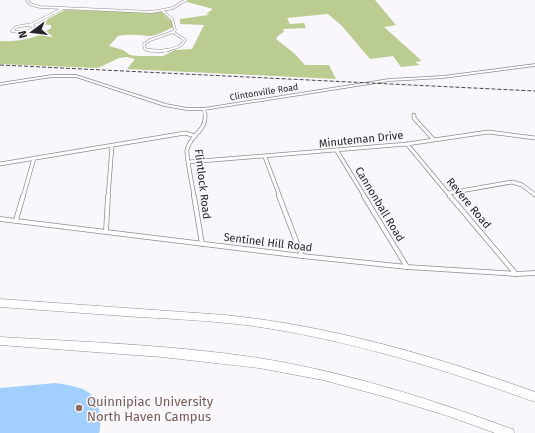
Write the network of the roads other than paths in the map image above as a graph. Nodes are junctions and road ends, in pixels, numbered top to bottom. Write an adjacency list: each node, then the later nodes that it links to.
1 (27, 0): 3 (street)
2 (186, 0): 4 (street)
3 (63, 8): 4 (street); 5 (street)
4 (162, 11): 6 (street)
5 (30, 25): 5 (street)
6 (173, 32): 6 (street)
7 (535, 65): 9 (street, Clintonville Road)
8 (0, 84): 9 (street, Clintonville Road)
9 (204, 109): 11 (street, Flintlock Road)
10 (414, 115): 13 (street)
11 (195, 136): 15 (street); 19 (street, Flintlock Road)
12 (535, 138): 13 (street, Minuteman Drive)
13 (433, 139): 14 (street, Minuteman Drive)
14 (407, 144): 16 (street, Minuteman Drive); 21 (street, Revere Road)
15 (112, 146): 18 (street); 25 (street)
16 (337, 151): 17 (street, Minuteman Drive); 28 (street, Cannonball Road)
17 (265, 157): 19 (street, Minuteman Drive); 27 (street)
18 (34, 158): 20 (street); 24 (street)
19 (189, 162): 26 (street, Flintlock Road)
20 (0, 164)
21 (448, 193): 22 (street); 30 (street, Revere Road)
22 (535, 195)
23 (0, 218): 24 (street, Sentinel Hill Road)
24 (16, 220): 25 (street, Sentinel Hill Road)
25 (106, 231): 26 (street, Sentinel Hill Road)
26 (202, 244): 27 (street, Sentinel Hill Road)
27 (302, 256): 28 (street, Sentinel Hill Road)
28 (407, 266): 30 (street, Sentinel Hill Road)
29 (535, 273): 30 (street, Sentinel Hill Road)
30 (516, 274)
31 (0, 303): 33 (highway)
32 (0, 341): 34 (highway)
33 (535, 397)
34 (509, 433)

